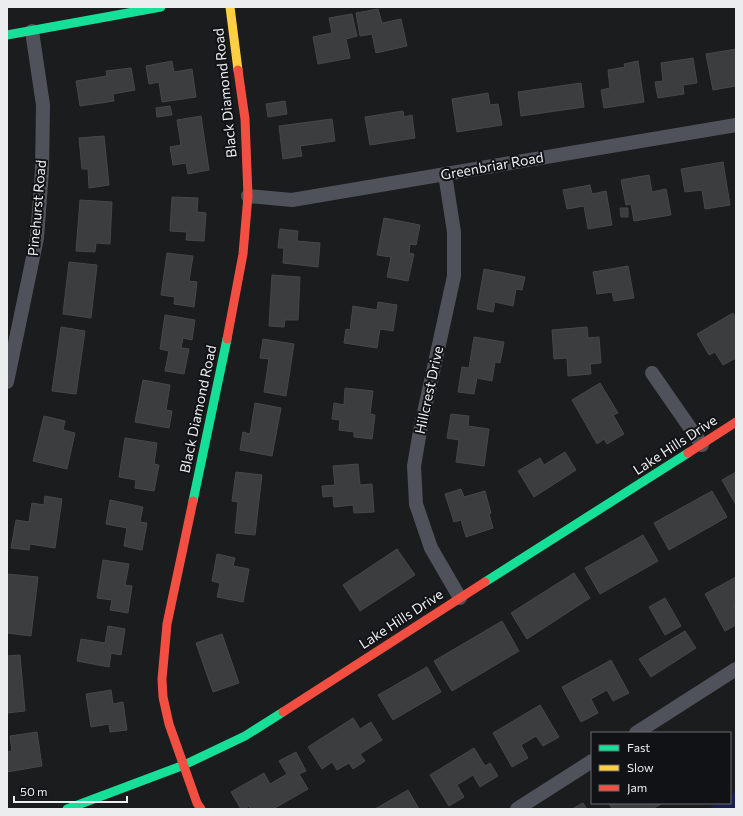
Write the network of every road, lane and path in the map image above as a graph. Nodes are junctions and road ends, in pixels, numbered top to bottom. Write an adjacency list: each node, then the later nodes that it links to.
1 (161, 7): 3 (street)
2 (230, 7): 7 (street, Black Diamond Road)
3 (32, 31): 4 (street); 9 (street, Pinehurst Road)
4 (7, 35)
5 (736, 125): 6 (street, Greenbriar Road)
6 (445, 174): 7 (street, Greenbriar Road); 12 (street, Hillcrest Drive)
7 (248, 196): 16 (street, Black Diamond Road)
8 (652, 373): 11 (street)
9 (7, 382)
10 (736, 422): 11 (street, Lake Hills Drive)
11 (702, 445): 12 (street, Lake Hills Drive)
12 (460, 598): 16 (street, Lake Hills Drive)
13 (736, 668): 14 (street)
14 (638, 732)
15 (591, 762): 19 (street)
16 (184, 765): 17 (street, Lake Hills Drive); 18 (street, Black Diamond Road)
17 (67, 809)
18 (201, 809)
19 (517, 809)

